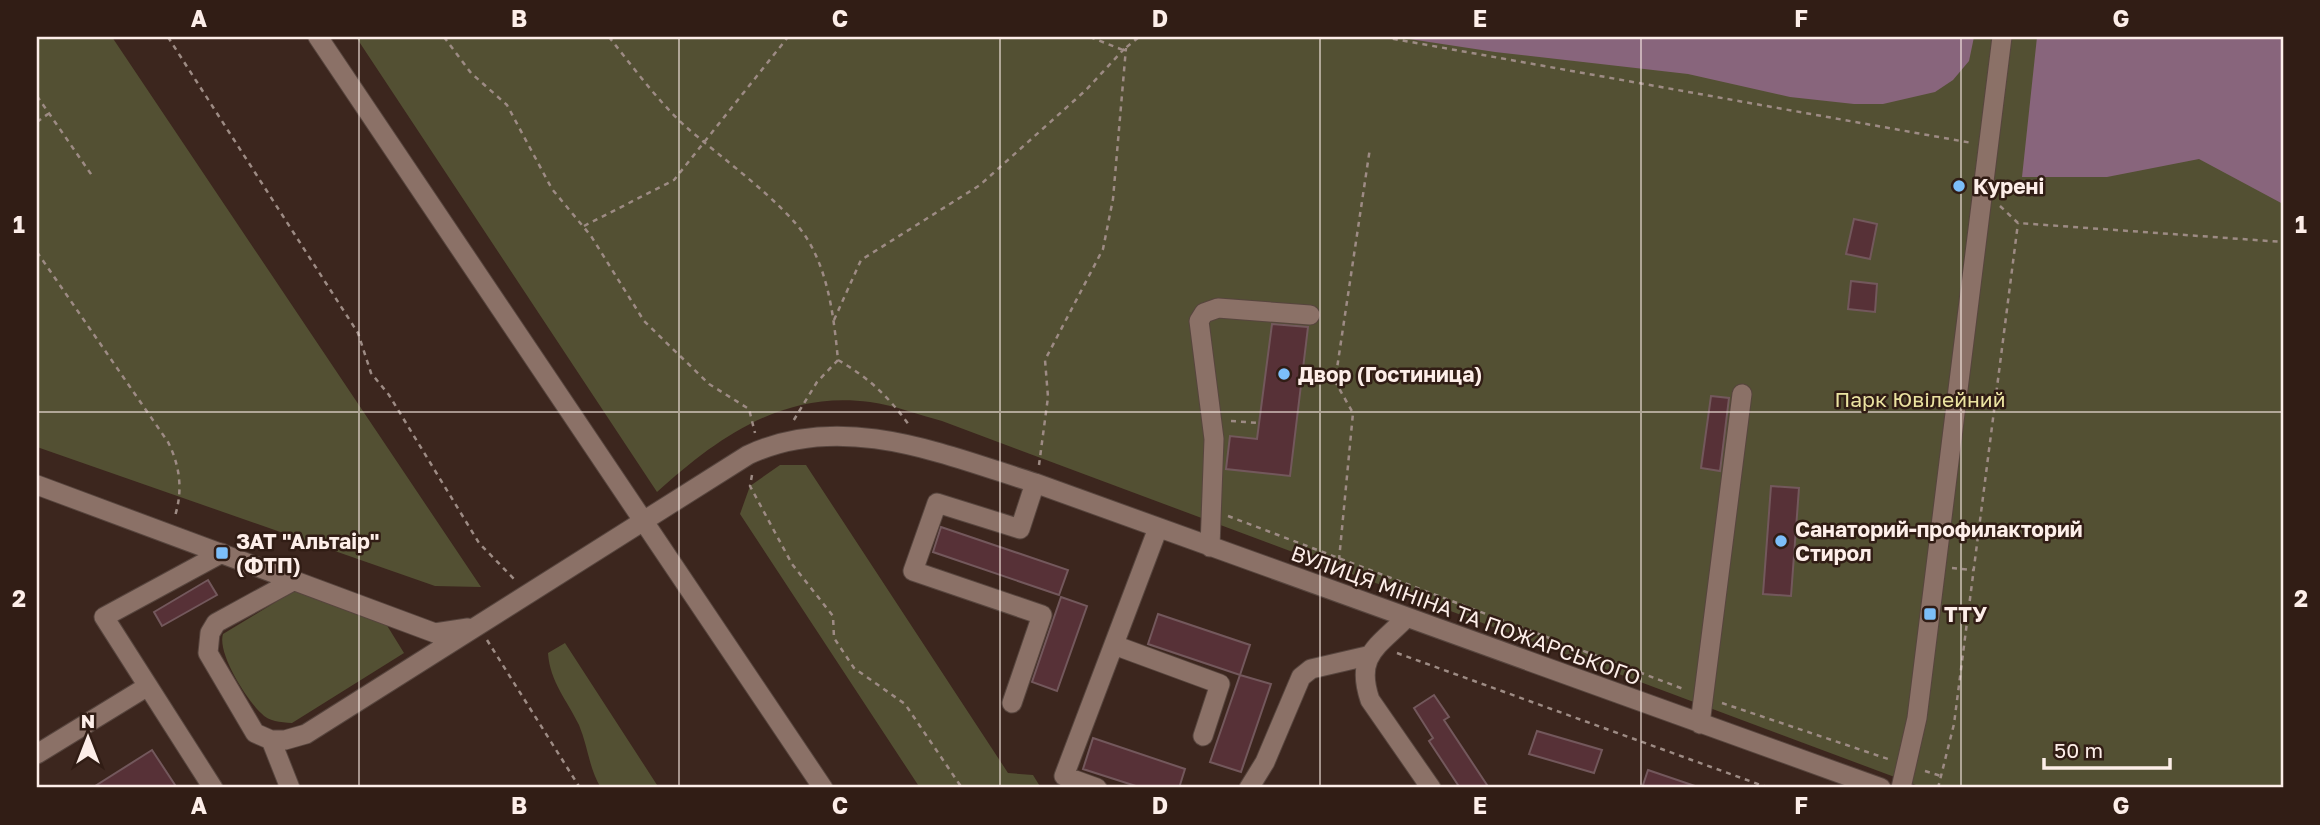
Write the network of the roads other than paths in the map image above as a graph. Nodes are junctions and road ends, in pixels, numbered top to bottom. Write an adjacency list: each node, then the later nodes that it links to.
1 (318, 37): 7 (street)
2 (2002, 37): 29 (street)
3 (1310, 315): 9 (street)
4 (1742, 394): 18 (street)
5 (1035, 483): 7 (street, ВУЛИЦЯ МІНІНА ТА ПОЖАРСЬКОГО); 8 (street, ВУЛИЦЯ МІНІНА ТА ПОЖАРСЬКОГО); 17 (street)
6 (37, 485): 10 (street)
7 (643, 520): 13 (street, ВУЛИЦЯ МІНІНА ТА ПОЖАРСЬКОГО); 24 (street)
8 (1158, 528): 9 (street, ВУЛИЦЯ МІНІНА ТА ПОЖАРСЬКОГО); 14 (street)
9 (1210, 547): 12 (street, ВУЛИЦЯ МІНІНА ТА ПОЖАРСЬКОГО)
10 (222, 553): 11 (street); 16 (street)
11 (293, 581): 13 (street); 20 (street)
12 (1405, 619): 15 (street); 18 (street, ВУЛИЦЯ МІНІНА ТА ПОЖАРСЬКОГО)
13 (476, 627): 20 (street, ВУЛИЦЯ МІНІНА ТА ПОЖАРСЬКОГО)
14 (1114, 645): 19 (street); 25 (street)
15 (1372, 651): 26 (street); 27 (street)
16 (148, 685): 21 (street); 22 (street)
17 (1012, 704)
18 (1700, 724): 28 (street, ВУЛИЦЯ МІНІНА ТА ПОЖАРСЬКОГО)
19 (1203, 736)
20 (271, 740): 23 (street)
21 (37, 754)
22 (213, 788)
23 (290, 788)
24 (824, 788)
25 (1097, 788)
26 (1249, 788)
27 (1431, 788)
28 (1881, 788)
29 (1901, 788)

